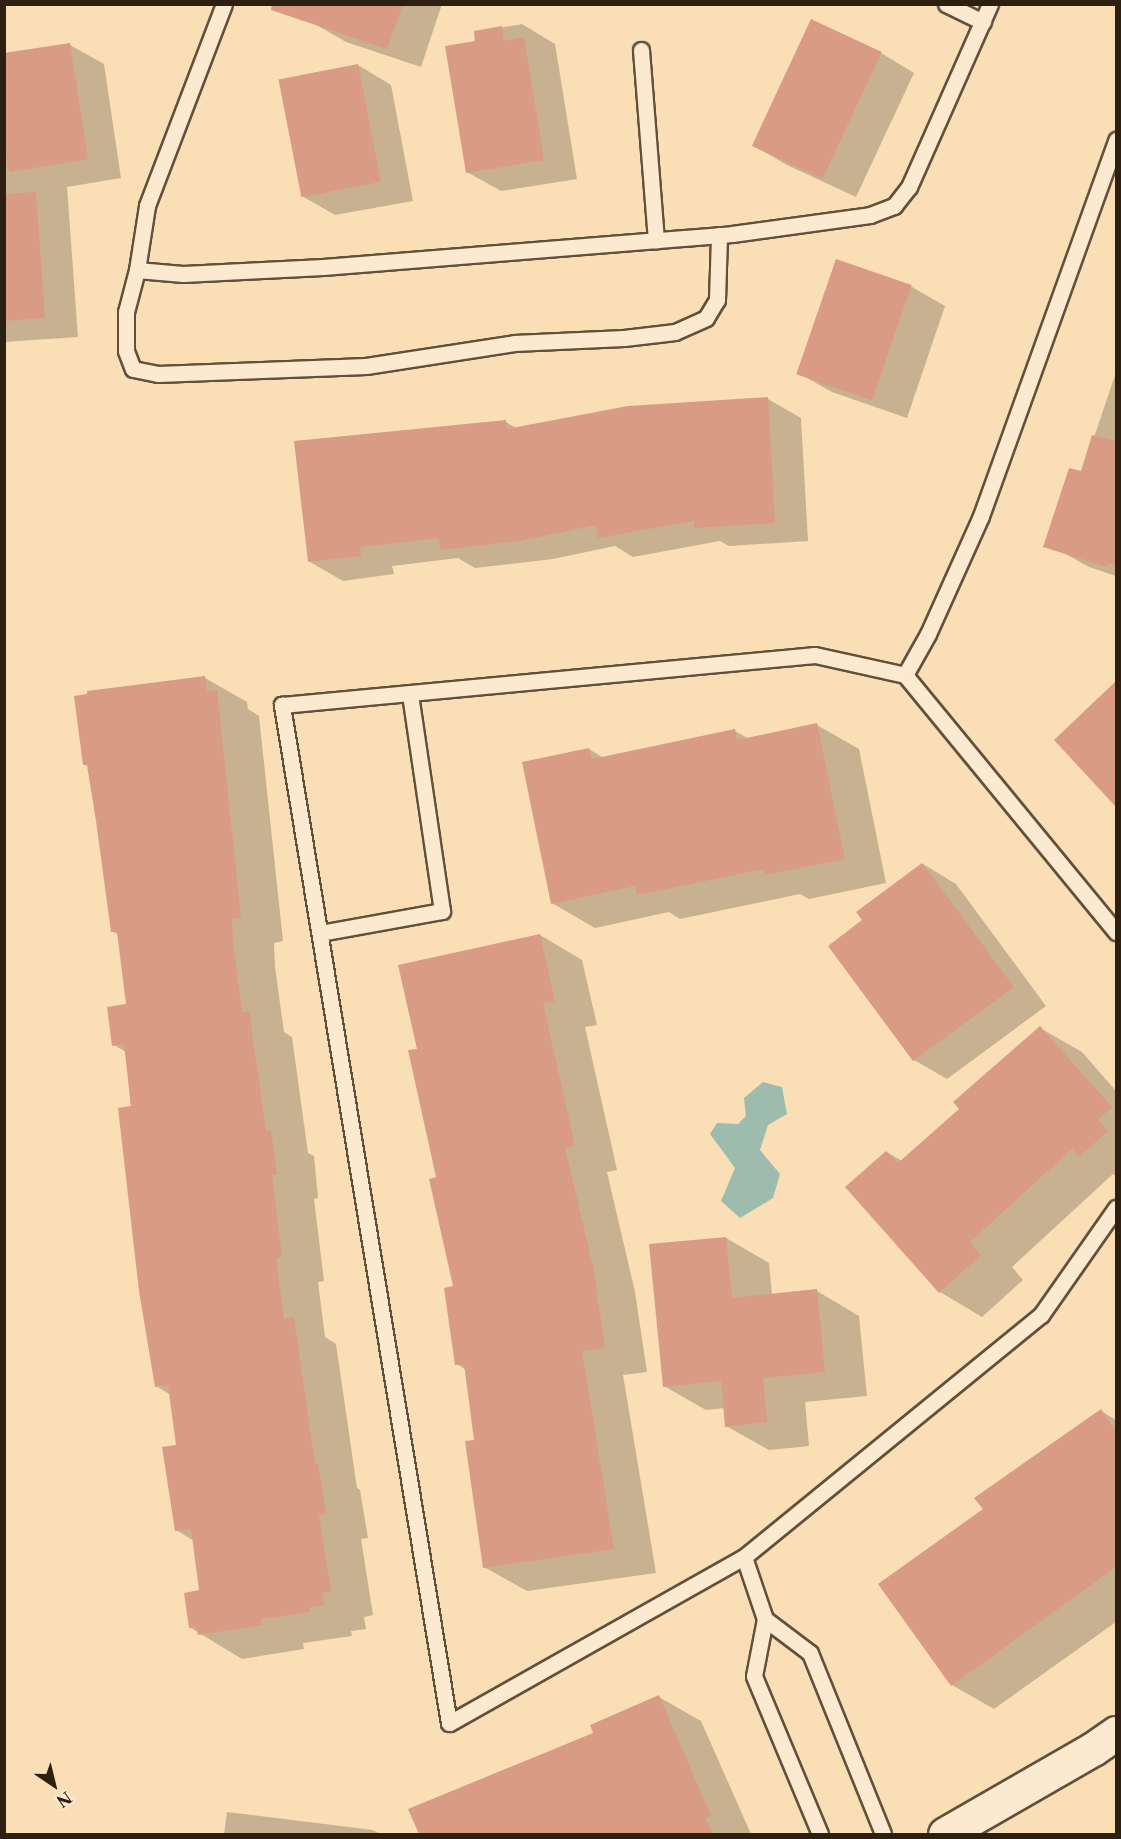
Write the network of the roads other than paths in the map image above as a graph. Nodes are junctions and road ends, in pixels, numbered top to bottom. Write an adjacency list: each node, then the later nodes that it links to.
1 (224, 4): 9 (lane)
2 (946, 4): 4 (lane)
3 (990, 4): 4 (lane)
4 (983, 22): 7 (lane)
5 (641, 50): 8 (lane)
6 (1116, 140): 10 (lane)
7 (719, 235): 8 (lane); 9 (lane)
8 (656, 240): 9 (lane)
9 (137, 270)
10 (904, 675): 11 (lane); 12 (lane)
11 (410, 693): 13 (lane); 13 (lane)
12 (1116, 932)
13 (320, 933): 15 (lane)
14 (1116, 1208): 15 (lane)
15 (744, 1557): 16 (lane)
16 (765, 1619): 18 (lane); 19 (lane)
17 (1116, 1732): 20 (street)
18 (820, 1834)
19 (883, 1834)
20 (945, 1834)

